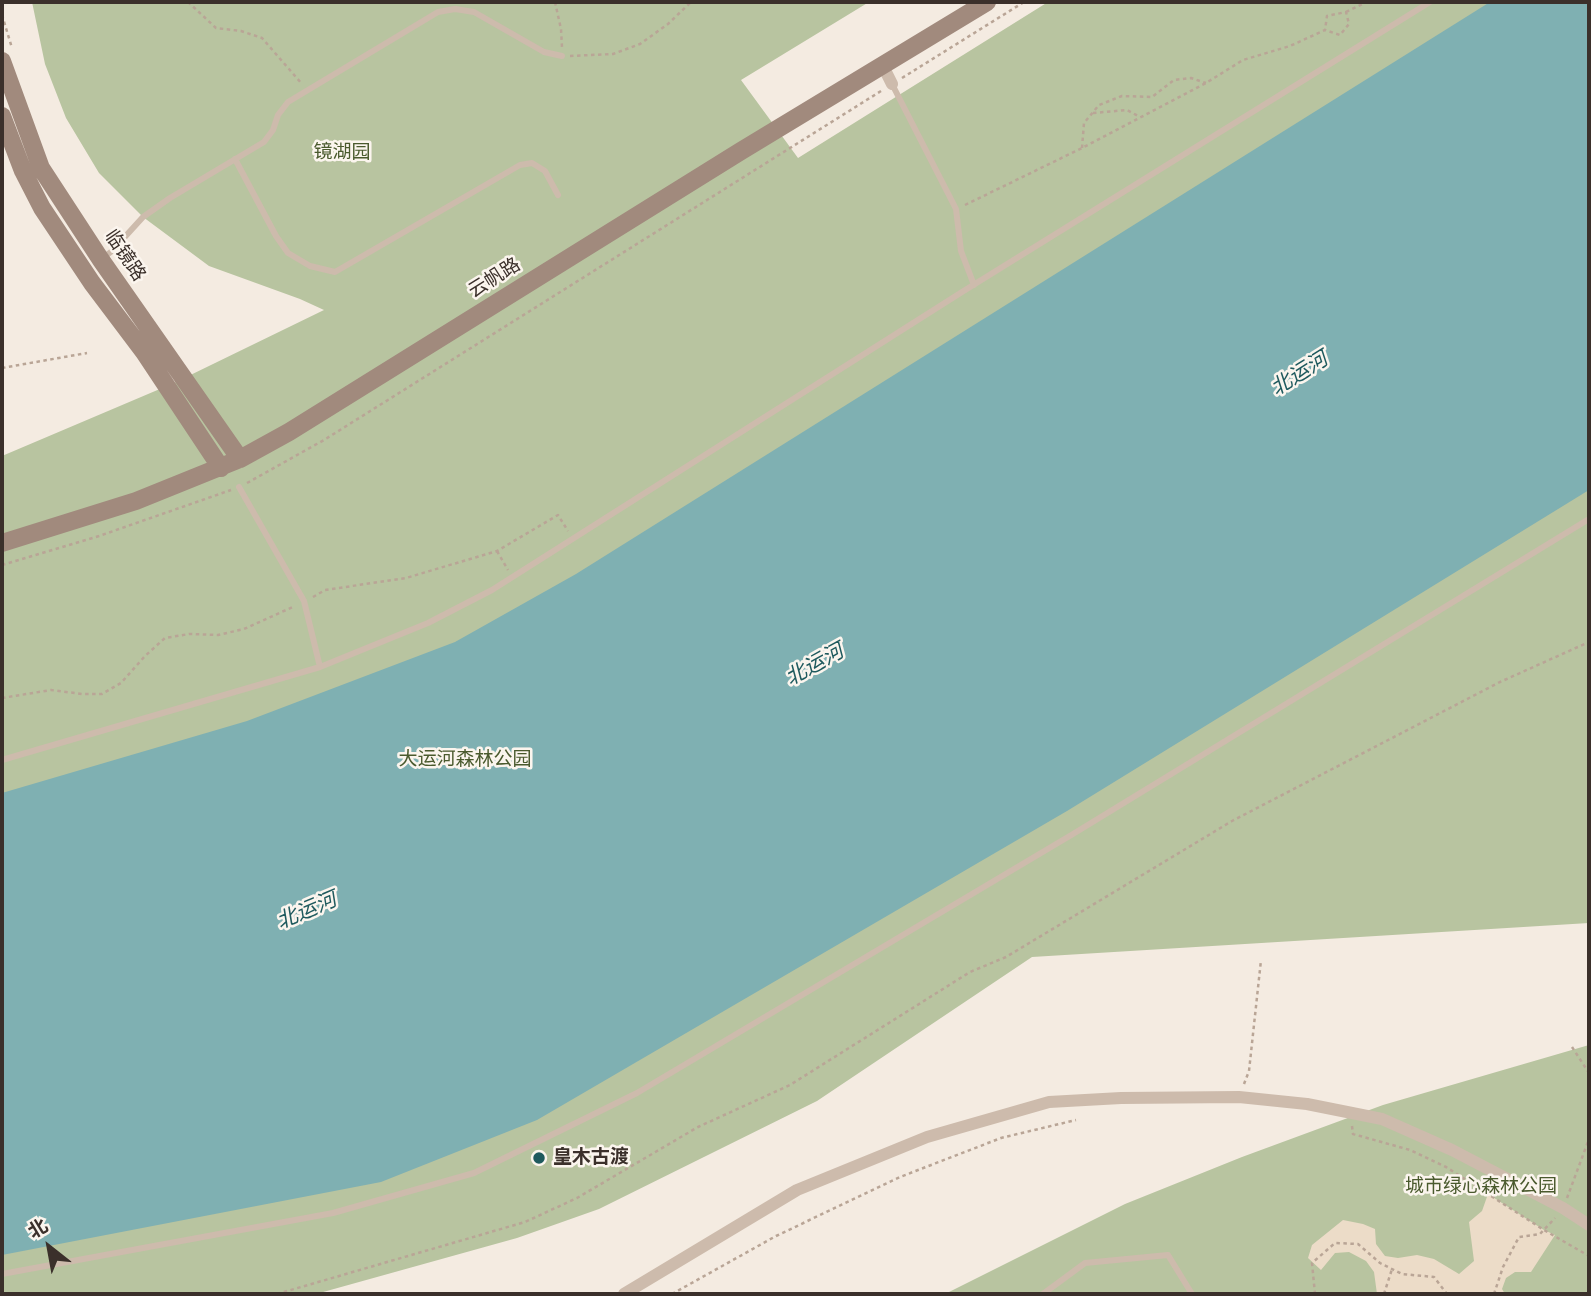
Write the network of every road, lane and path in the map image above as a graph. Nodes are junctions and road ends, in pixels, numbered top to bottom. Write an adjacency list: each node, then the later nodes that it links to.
1 (188, 2): 14 (path)
2 (555, 2): 9 (path)
3 (691, 2): 9 (path)
4 (987, 2): 11 (street, 云帆路)
5 (1367, 2): 7 (path)
6 (1430, 2): 23 (lane)
7 (1346, 12): 8 (path); 8 (path)
8 (1325, 30): 12 (path)
9 (562, 56): 14 (lane)
10 (2, 61): 22 (street, 临镜路)
11 (883, 64): 13 (street); 26 (street, 云帆路)
12 (1206, 83): 15 (path); 17 (path)
13 (892, 84): 21 (lane)
14 (306, 89): 19 (lane)
15 (1093, 113): 17 (path); 18 (path)
16 (2, 116): 27 (street, 临镜路)
17 (1140, 117): 18 (path)
18 (1082, 148): 21 (path)
19 (235, 159): 20 (lane); 22 (lane)
20 (558, 195)
21 (956, 209): 23 (lane)
22 (101, 260): 26 (street, 临镜路)
23 (974, 285): 30 (lane)
24 (87, 353): 25 (path)
25 (2, 368)
26 (240, 459): 27 (street, 云帆路)
27 (221, 468): 31 (street, 云帆路)
28 (239, 487): 34 (lane)
29 (1589, 519): 51 (lane)
30 (573, 540): 32 (path); 33 (lane)
31 (2, 543)
32 (497, 551): 33 (path); 34 (path)
33 (512, 578): 36 (lane)
34 (304, 601): 36 (lane); 37 (path)
35 (1589, 642): 52 (path)
36 (320, 667): 38 (lane)
37 (2, 698)
38 (2, 760)
39 (1261, 960): 42 (path)
40 (1572, 1047): 41 (path)
41 (1589, 1073)
42 (1239, 1097): 43 (street); 53 (street)
43 (1350, 1112): 46 (street); 48 (path)
44 (1076, 1120): 54 (path)
45 (1589, 1139): 46 (path)
46 (1563, 1208): 47 (street); 48 (path)
47 (1589, 1225)
48 (1544, 1230): 49 (path); 60 (path)
49 (1589, 1256)
50 (1392, 1269): 57 (path); 58 (path); 59 (path)
51 (2, 1274)
52 (277, 1294)
53 (624, 1294)
54 (672, 1294)
55 (1042, 1294): 56 (lane)
56 (1192, 1294)
57 (1315, 1294)
58 (1384, 1294)
59 (1447, 1294)
60 (1494, 1294)

